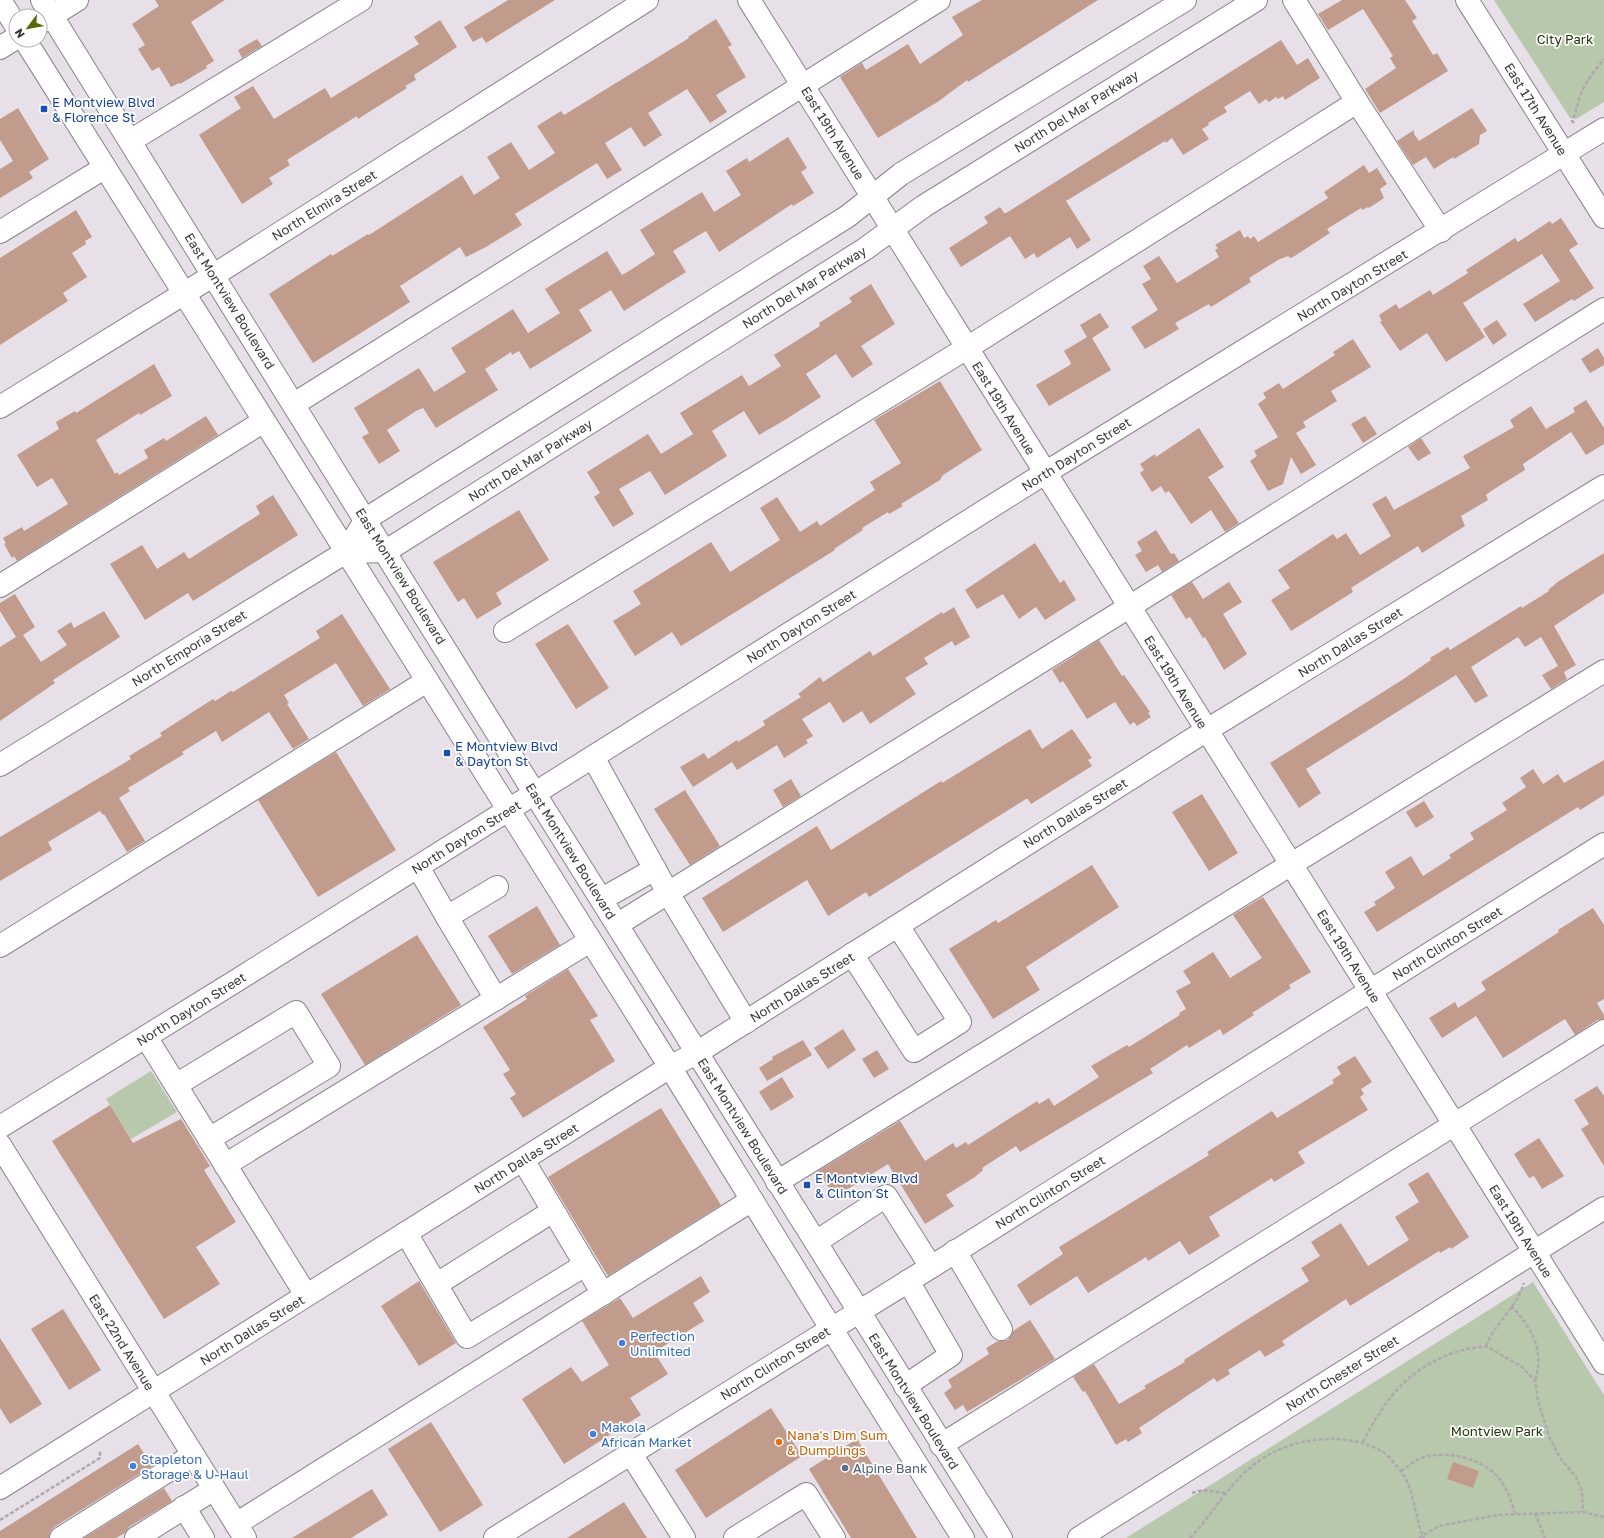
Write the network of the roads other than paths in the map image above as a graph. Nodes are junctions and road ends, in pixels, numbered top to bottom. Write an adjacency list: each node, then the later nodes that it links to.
1 (0, 0): 12 (street)
2 (77, 0): 11 (street)
3 (361, 0): 18 (street)
4 (647, 0): 26 (street, North Elmira Street)
5 (750, 0): 15 (street, East 19th Avenue)
6 (939, 0): 15 (street)
7 (1185, 0): 21 (street)
8 (1256, 0): 23 (street, North Del Mar Parkway)
9 (1294, 0): 16 (street)
10 (1468, 0): 19 (street, East 17th Avenue)
11 (48, 12)
12 (8, 13)
13 (48, 18): 18 (street, East Montview Boulevard)
14 (30, 48): 20 (street)
15 (803, 86): 21 (street, East 19th Avenue); 30 (street)
16 (1357, 102): 24 (street); 29 (street)
17 (1604, 129): 19 (street, North Dayton Street)
18 (130, 141): 26 (street, East Montview Boulevard)
19 (1564, 154): 22 (street, East 17th Avenue); 24 (street, North Dayton Street)
20 (104, 168): 25 (street); 27 (street)
21 (873, 196): 23 (street, East 19th Avenue); 35 (street)
22 (1604, 217)
23 (893, 229): 29 (street, East 19th Avenue); 36 (street, North Del Mar Parkway)
24 (1441, 231): 33 (street, North Dayton Street)
25 (0, 232)
26 (214, 275): 27 (street, North Elmira Street); 30 (street, East Montview Boulevard)
27 (183, 294): 31 (street, North Elmira Street); 32 (street)
28 (1604, 309): 39 (street)
29 (967, 348): 33 (street, East 19th Avenue); 40 (street)
30 (294, 404): 35 (street, East Montview Boulevard)
31 (0, 407)
32 (264, 422): 37 (street); 38 (street)
33 (1045, 473): 39 (street, East 19th Avenue); 44 (street, North Dayton Street)
34 (1604, 486): 43 (street, North Dallas Street)
35 (366, 519): 36 (street, East Montview Boulevard); 37 (street, North Emporia Street)
36 (386, 551): 37 (street); 46 (street, East Montview Boulevard)
37 (346, 552): 42 (street); 45 (street, North Emporia Street)
38 (0, 586)
39 (1129, 607): 43 (street, East 19th Avenue); 53 (street)
40 (505, 632)
41 (1604, 671): 49 (street)
42 (426, 681): 47 (street); 59 (street)
43 (1207, 730): 49 (street, East 19th Avenue); 57 (street, North Dallas Street)
44 (593, 757): 46 (street, North Dayton Street); 51 (street)
45 (0, 765)
46 (535, 794): 47 (street, North Dayton Street); 54 (street, East Montview Boulevard)
47 (508, 810): 50 (street, North Dayton Street); 58 (street)
48 (1604, 844): 61 (street, North Clinton Street)
49 (1291, 864): 61 (street, East 19th Avenue); 75 (street)
50 (418, 867): 55 (street); 65 (street, North Dayton Street)
51 (655, 869): 53 (street); 54 (street)
52 (497, 887): 55 (street)
53 (668, 894): 56 (street); 63 (street)
54 (602, 899): 56 (street, East Montview Boulevard)
55 (447, 917): 62 (street)
56 (618, 924): 66 (street, East Montview Boulevard)
57 (898, 926): 60 (street, North Dallas Street); 60 (street)
58 (590, 941): 62 (street); 67 (street)
59 (0, 946)
60 (852, 954): 63 (street, North Dallas Street)
61 (1371, 991): 69 (street, East 19th Avenue); 81 (street, North Clinton Street)
62 (496, 999): 74 (street)
63 (746, 1022): 66 (street, North Dallas Street)
64 (1604, 1031): 69 (street)
65 (146, 1037): 68 (street); 70 (street, North Dayton Street)
66 (698, 1052): 67 (street, North Dallas Street); 75 (street, East Montview Boulevard)
67 (670, 1068): 73 (street, North Dallas Street); 76 (street)
68 (176, 1085): 71 (street); 71 (street)
69 (1453, 1124): 82 (street, East 19th Avenue); 95 (street)
70 (0, 1127)
71 (209, 1139): 74 (street)
72 (0, 1145): 94 (street, East 22nd Avenue)
73 (523, 1160): 78 (street); 79 (street, North Dallas Street)
74 (225, 1165): 88 (street)
75 (778, 1182): 80 (street, East Montview Boulevard)
76 (752, 1200): 87 (street); 90 (street)
77 (1604, 1208): 82 (street, North Chester Street)
78 (553, 1211): 83 (street); 86 (street)
79 (406, 1233): 86 (street); 88 (street, North Dallas Street)
80 (816, 1242): 84 (street); 89 (street, East Montview Boulevard)
81 (955, 1251): 84 (street, North Clinton Street); 91 (street)
82 (1534, 1252): 92 (street, East 19th Avenue); 111 (street, North Chester Street)
83 (585, 1265): 86 (street); 87 (street)
84 (931, 1268): 85 (street, North Clinton Street)
85 (908, 1281): 89 (street, North Clinton Street); 93 (street)
86 (437, 1284)
87 (603, 1294): 101 (street)
88 (306, 1295): 94 (street, North Dallas Street)
89 (858, 1312): 90 (street, North Clinton Street); 93 (street, East Montview Boulevard)
90 (832, 1328): 96 (street, North Clinton Street); 109 (street)
91 (1001, 1328)
92 (1604, 1363)
93 (905, 1386): 95 (street, East Montview Boulevard)
94 (153, 1392): 97 (street, East 22nd Avenue); 98 (street, North Dallas Street)
95 (941, 1444): 110 (street, East Montview Boulevard)
96 (630, 1454): 105 (street, North Clinton Street); 106 (street)
97 (193, 1455): 99 (street, East 22nd Avenue); 102 (street)
98 (0, 1488)
99 (214, 1489): 100 (street); 101 (street, East 22nd Avenue)
100 (184, 1507): 103 (street); 104 (street)
101 (241, 1531)
102 (61, 1538)
103 (136, 1538)
104 (203, 1538)
105 (495, 1538)
106 (684, 1538)
107 (735, 1538): 108 (street)
108 (834, 1538)
109 (963, 1538)
110 (1001, 1538)
111 (1079, 1538)

